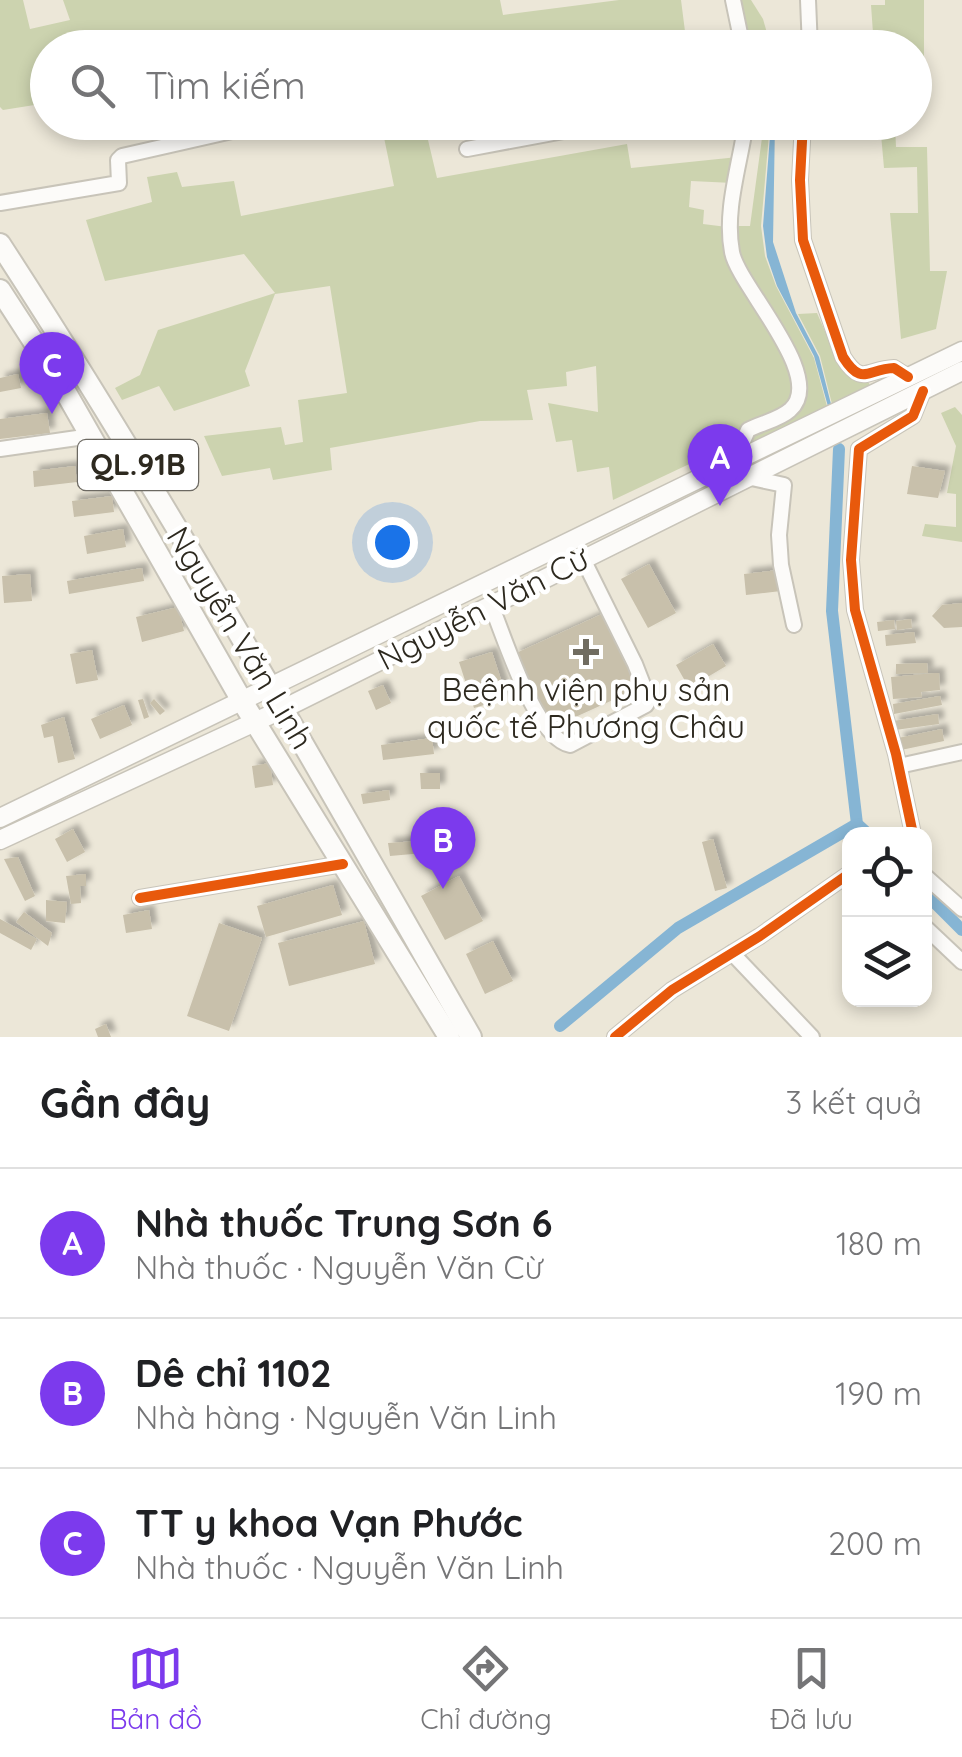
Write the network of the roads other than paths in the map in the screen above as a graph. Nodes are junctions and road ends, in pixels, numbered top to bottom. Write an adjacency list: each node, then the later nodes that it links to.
1 (733, 0): 3 (street)
2 (808, 0): 4 (street)
3 (739, 30)
4 (809, 30)
5 (193, 140): 10 (street)
6 (515, 140): 9 (street)
7 (743, 140): 23 (street)
8 (803, 140): 16 (street)
9 (467, 149)
10 (0, 202)
11 (0, 244): 28 (highway, Nguyễn Văn Linh / QL.91B)
12 (0, 290): 13 (highway, Nguyễn Văn Linh / QL.91B)
13 (6, 312): 21 (highway, Nguyễn Văn Linh / QL.91B)
14 (962, 351): 17 (main road, Nguyễn Văn Cừ)
15 (962, 371): 18 (main road, Nguyễn Văn Cừ)
16 (869, 375): 17 (street); 19 (street)
17 (908, 377): 19 (main road, Nguyễn Văn Cừ)
18 (922, 391): 20 (main road, Nguyễn Văn Cừ); 33 (street)
19 (873, 395): 20 (main road, Nguyễn Văn Cừ)
20 (850, 416): 23 (main road, Nguyễn Văn Cừ)
21 (90, 436): 22 (street); 29 (highway, Nguyễn Văn Linh / QL.91B)
22 (0, 449)
23 (740, 470): 24 (main road, Nguyễn Văn Cừ); 27 (street)
24 (650, 515): 25 (main road, Nguyễn Văn Cừ); 28 (main road, Nguyễn Văn Cừ)
25 (584, 559): 26 (main road, Nguyễn Văn Cừ); 26 (street)
26 (491, 605): 30 (main road, Nguyễn Văn Cừ)
27 (794, 625)
28 (271, 688): 29 (main road, Nguyễn Văn Cừ); 30 (highway, Nguyễn Văn Linh / QL.91B)
29 (242, 701): 31 (highway, Nguyễn Văn Linh / QL.91B); 34 (main road, Nguyễn Văn Cừ)
30 (283, 709): 31 (main road, Nguyễn Văn Cừ); 46 (highway, Nguyễn Văn Linh / QL.91B)
31 (255, 722): 36 (main road, Nguyễn Văn Cừ); 37 (highway, Nguyễn Văn Linh / QL.91B)
32 (962, 752): 33 (street)
33 (899, 766): 35 (street)
34 (0, 818)
35 (909, 827)
36 (0, 840)
37 (343, 864): 40 (street); 45 (highway, Nguyễn Văn Linh / QL.91B)
38 (842, 879): 43 (street)
39 (932, 882): 41 (street)
40 (140, 898)
41 (962, 910)
42 (932, 934): 44 (street)
43 (732, 953): 47 (street); 48 (street)
44 (962, 962)
45 (448, 1037)
46 (471, 1037)
47 (616, 1037)
48 (812, 1037)

